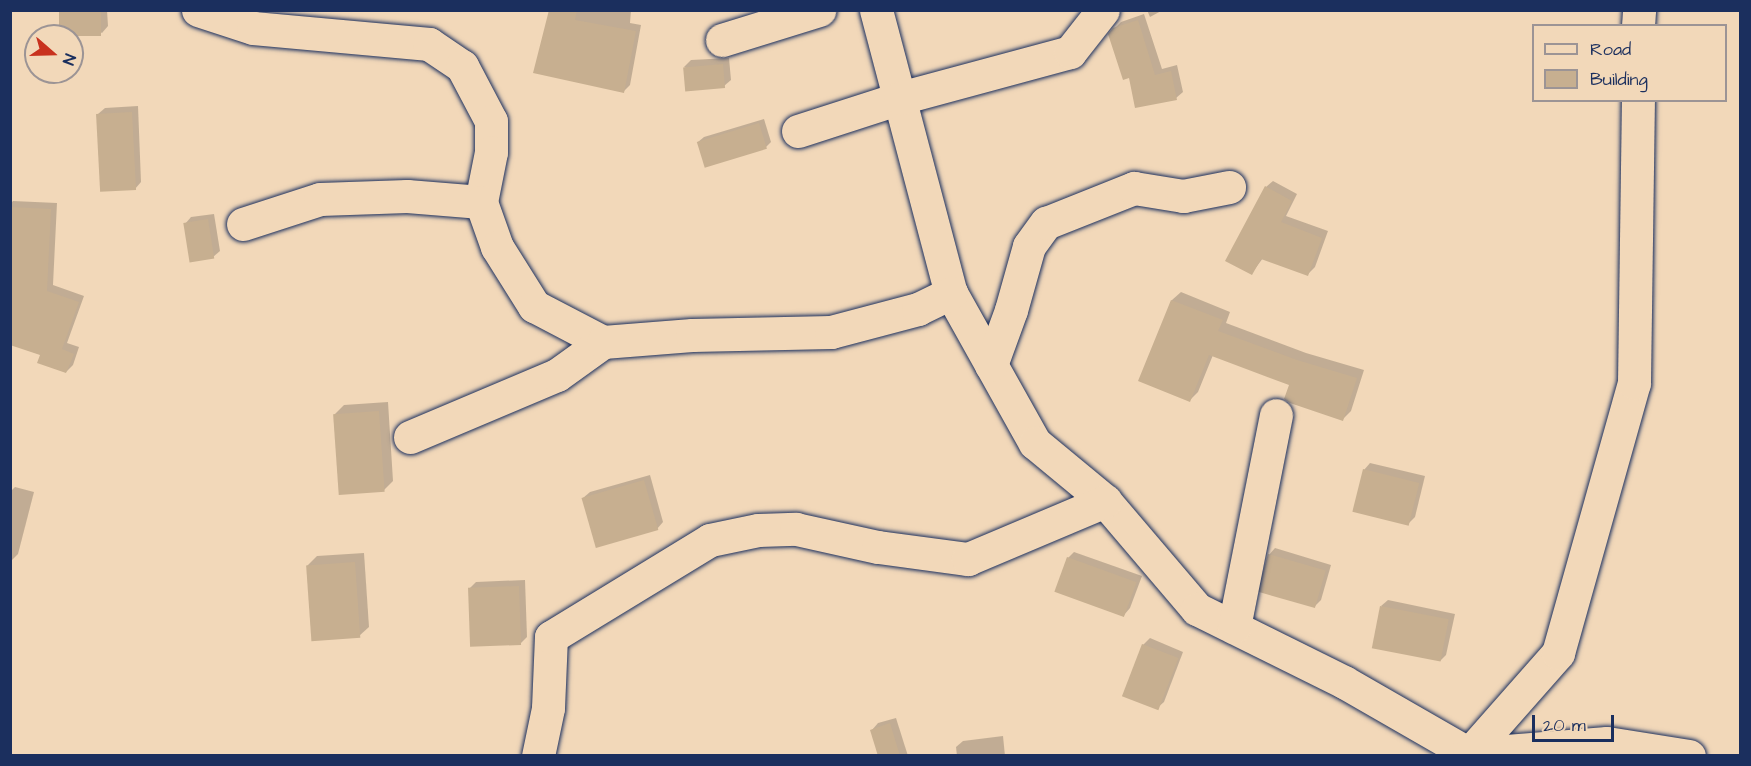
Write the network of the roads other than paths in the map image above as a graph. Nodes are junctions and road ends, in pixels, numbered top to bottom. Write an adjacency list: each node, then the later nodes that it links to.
1 (198, 10): 10 (street)
2 (819, 10): 5 (street)
3 (876, 10): 6 (street)
4 (1103, 10): 6 (street)
5 (722, 40)
6 (900, 98): 8 (street); 12 (street)
7 (1638, 102): 19 (street)
8 (798, 131)
9 (1228, 187): 14 (street)
10 (481, 202): 11 (street); 13 (street)
11 (243, 224)
12 (951, 293): 13 (street); 14 (street)
13 (603, 342): 16 (street)
14 (991, 365): 17 (street)
15 (1276, 415): 18 (street)
16 (410, 437)
17 (1105, 501): 18 (street); 20 (street)
18 (1234, 627): 19 (street)
19 (1467, 755): 21 (street)
20 (538, 756)
21 (1689, 756)

